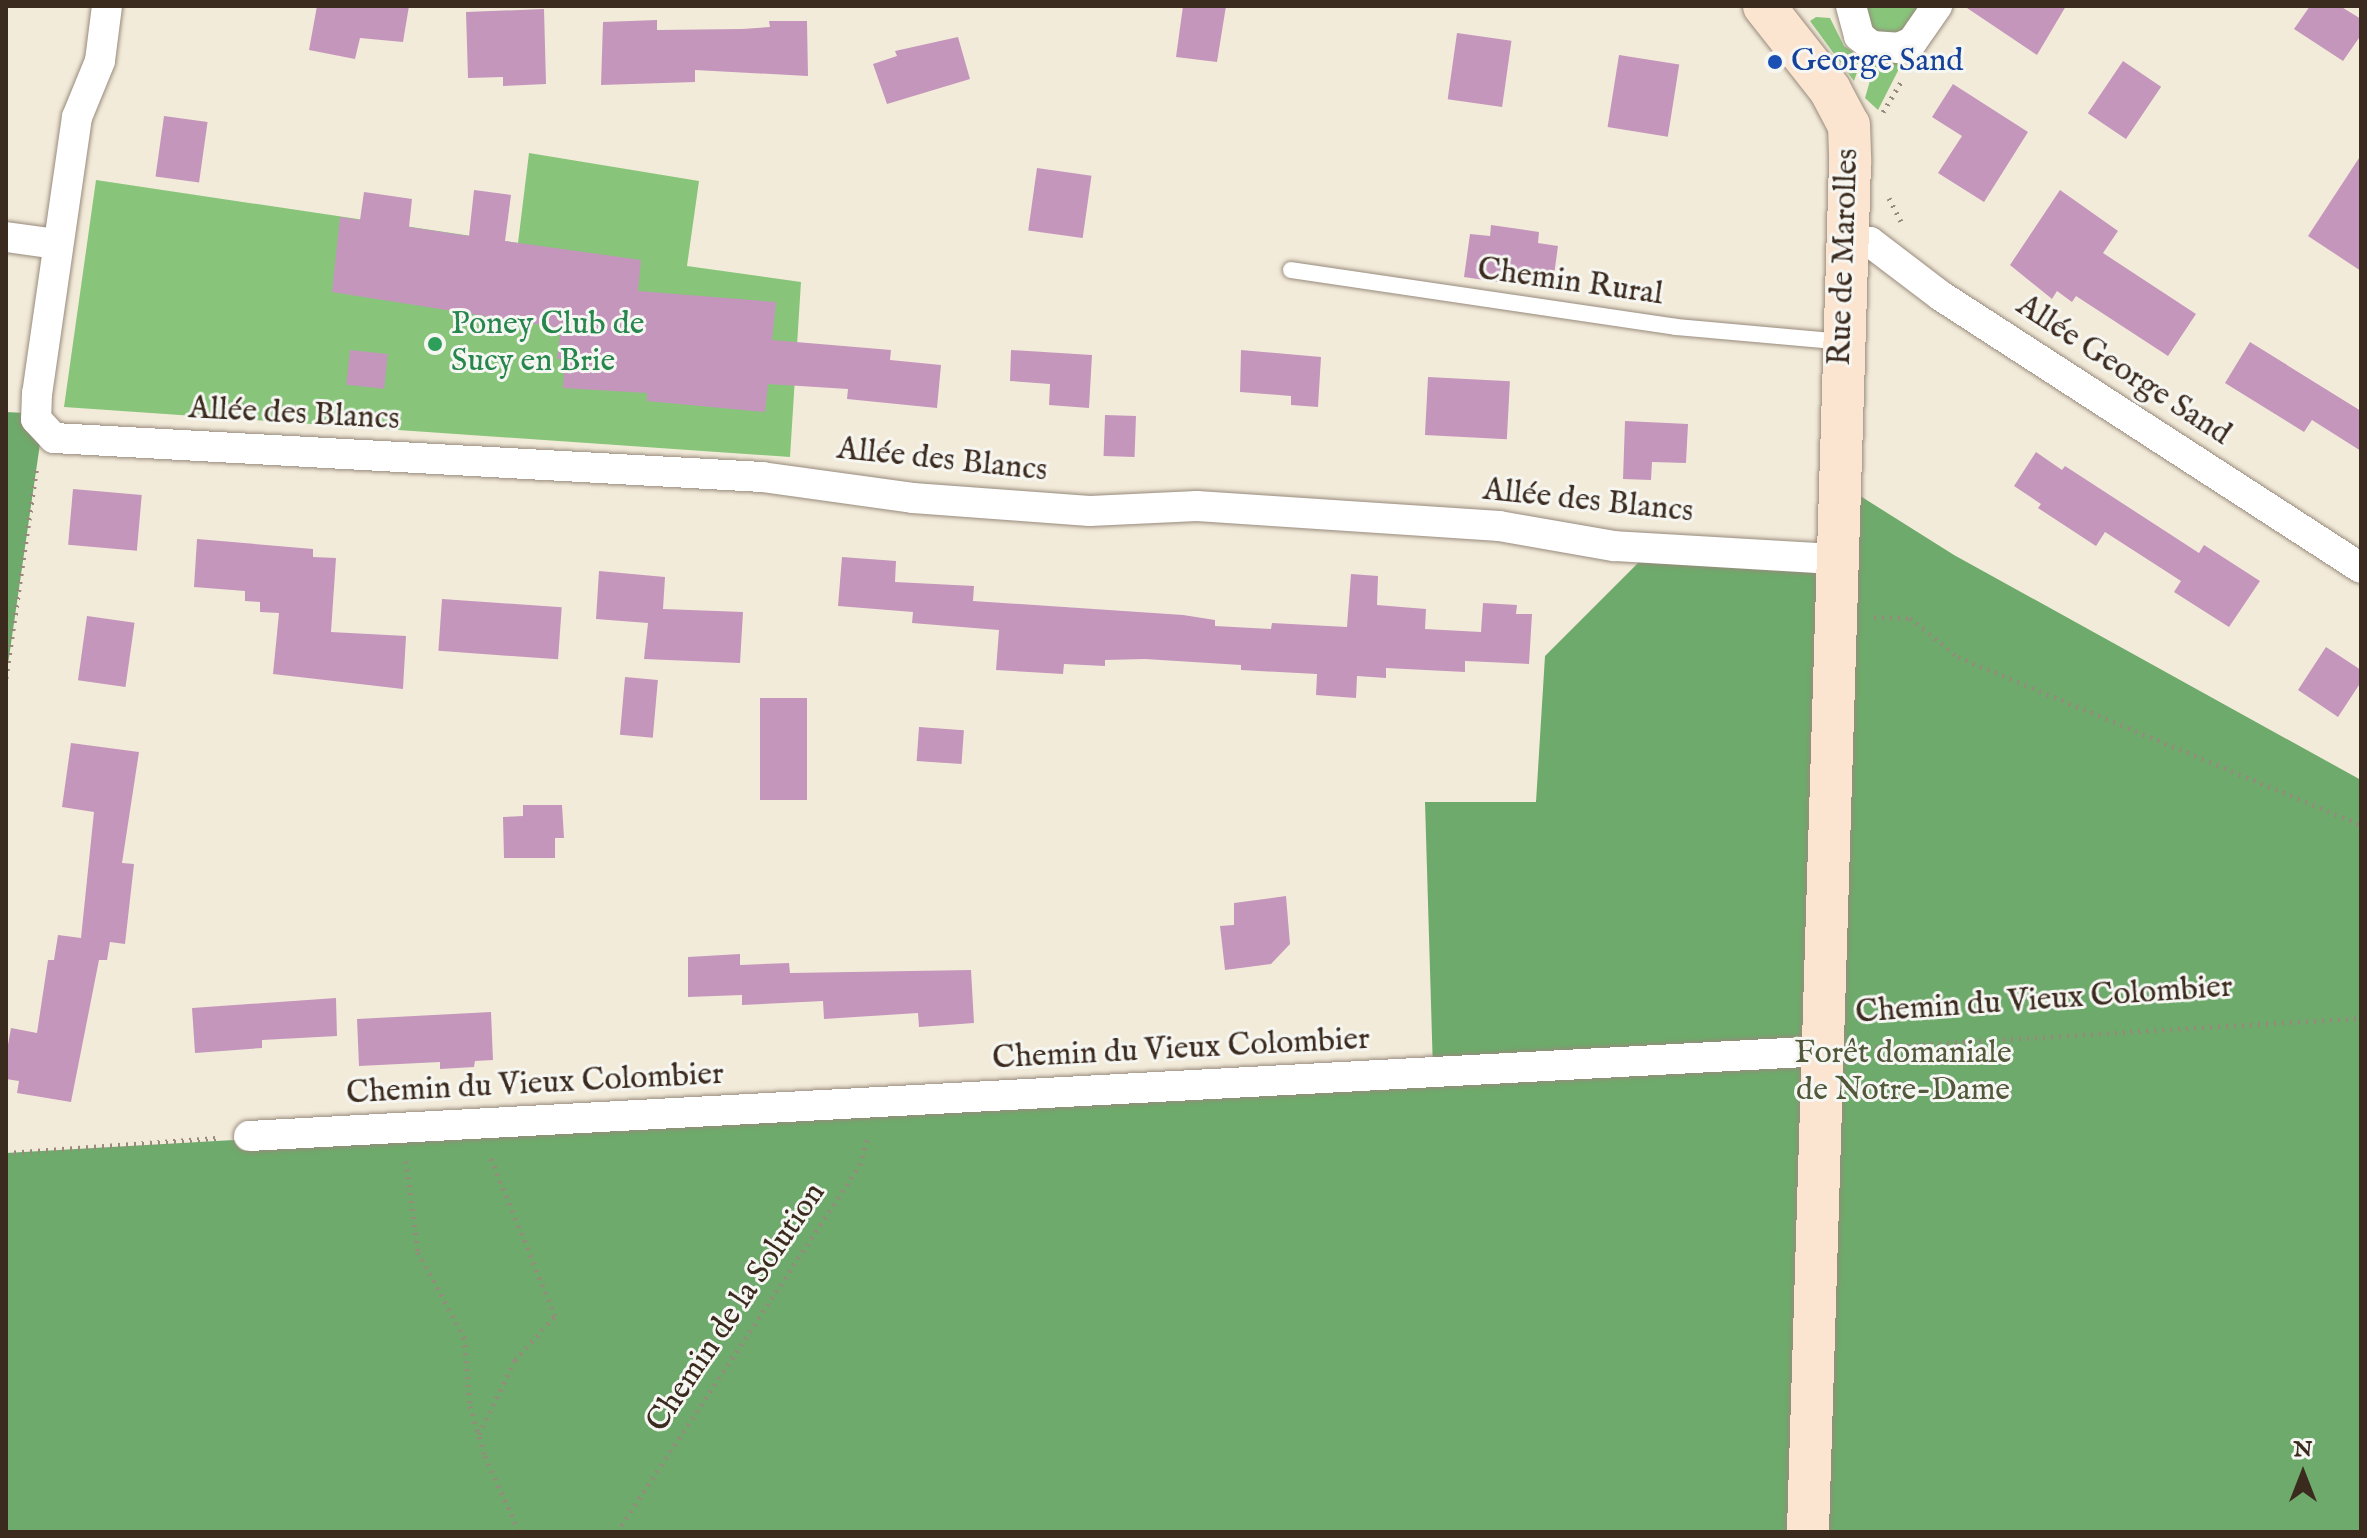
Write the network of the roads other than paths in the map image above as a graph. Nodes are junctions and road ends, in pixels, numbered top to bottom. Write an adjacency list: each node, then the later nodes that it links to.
1 (107, 6): 7 (street)
2 (1764, 6): 6 (street, Rue de Marolles)
3 (1851, 6): 4 (street)
4 (1937, 6)
5 (6, 237): 7 (street)
6 (1846, 242): 9 (street, Rue de Marolles); 11 (street, Allée George Sand)
7 (56, 244): 10 (street, Allée des Blancs)
8 (1291, 270): 9 (lane, Chemin Rural)
9 (1843, 342): 10 (street, Rue de Marolles)
10 (1836, 547): 12 (street, Rue de Marolles)
11 (2361, 568)
12 (1823, 1051): 13 (street, Chemin du Vieux Colombier); 14 (street, Rue de Marolles)
13 (249, 1136)
14 (1808, 1532)

